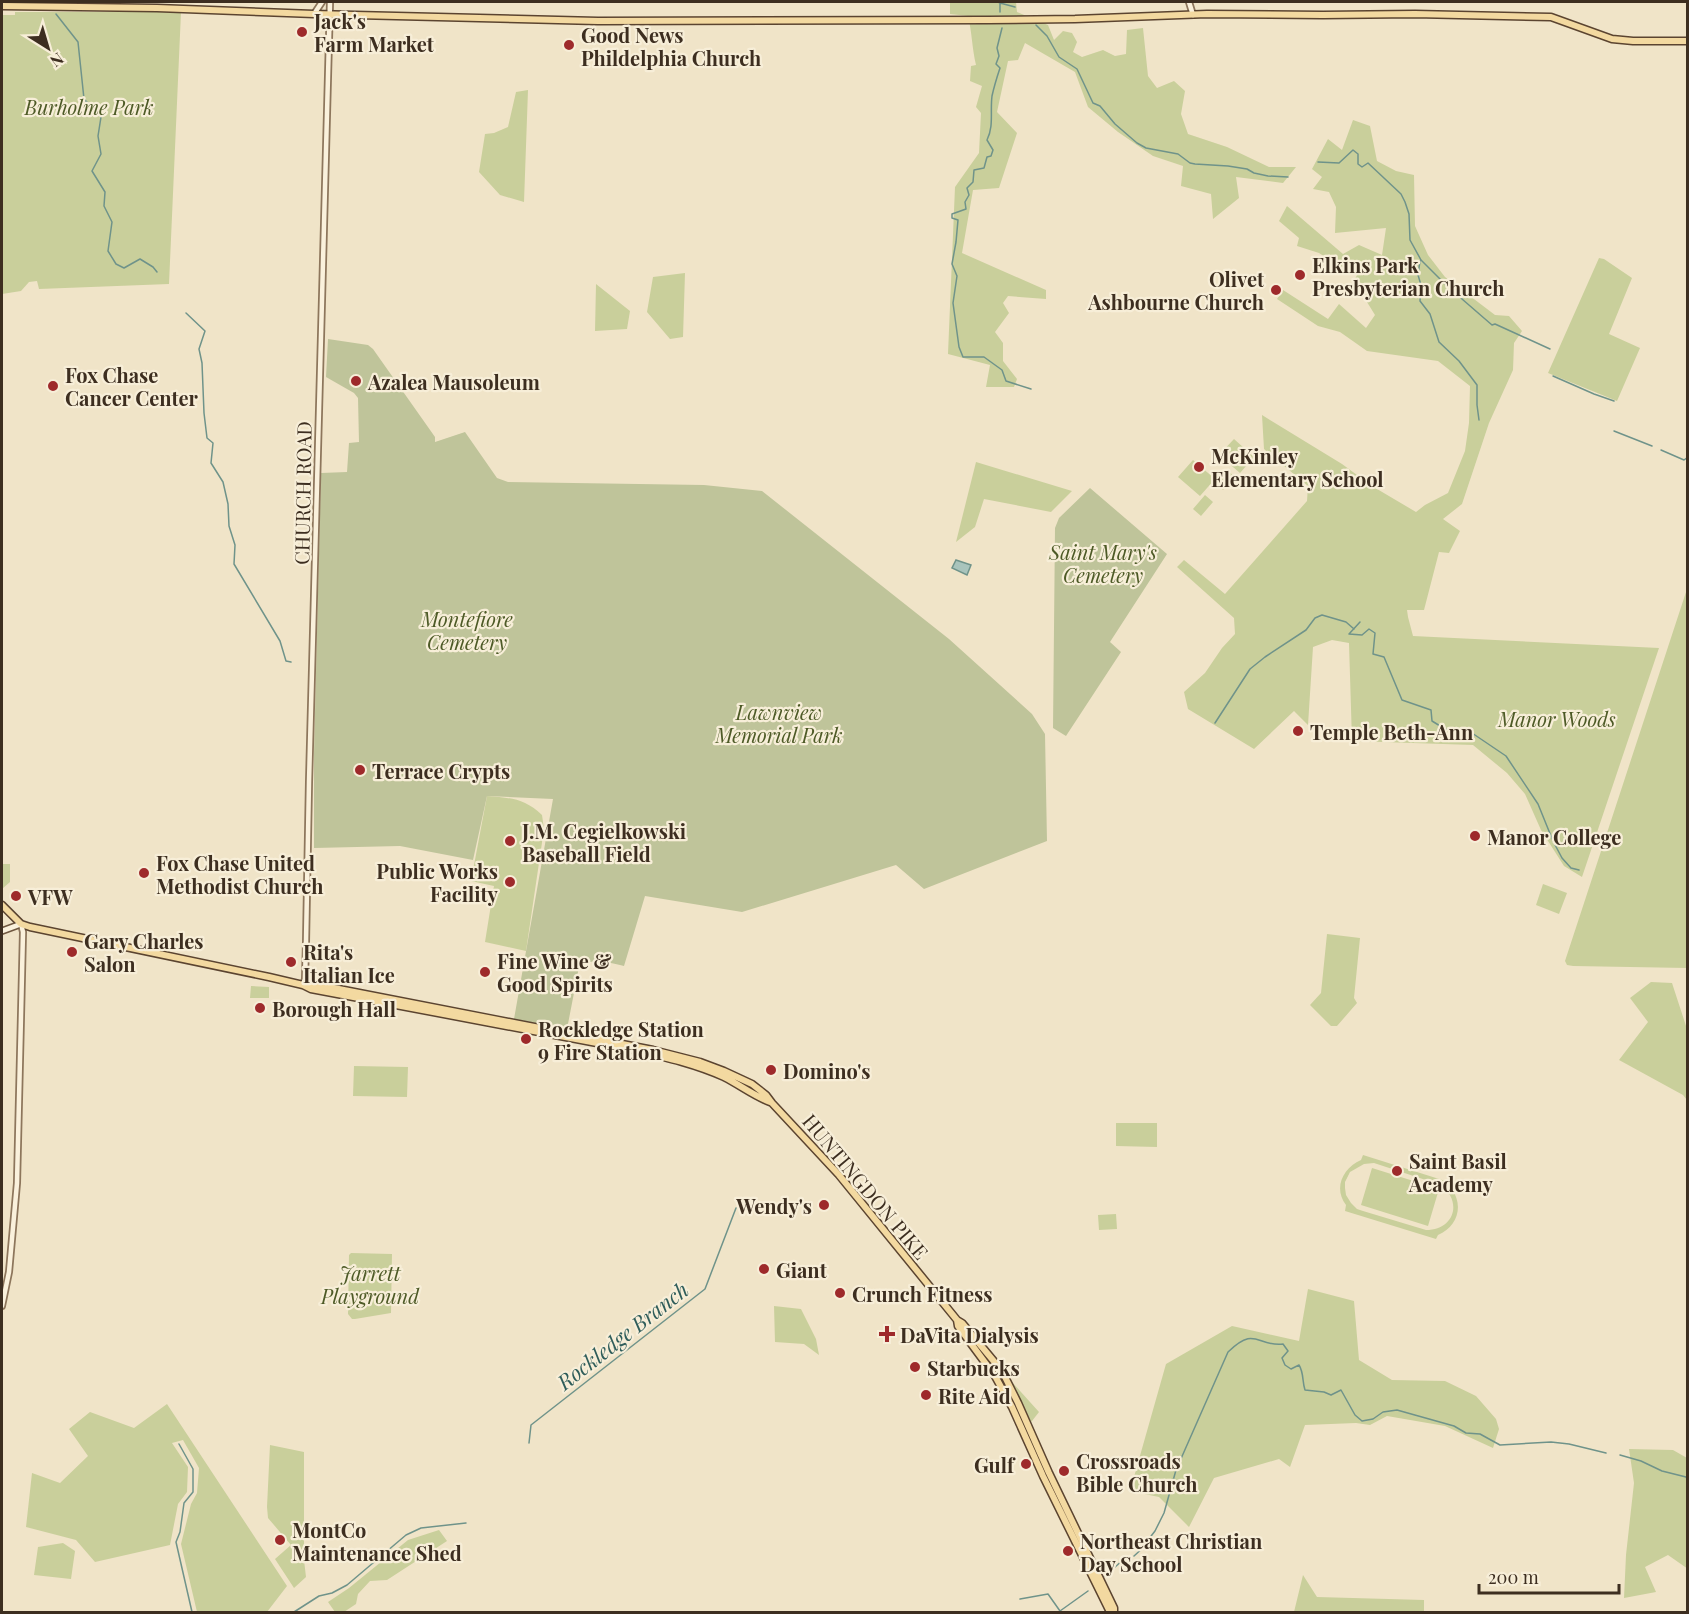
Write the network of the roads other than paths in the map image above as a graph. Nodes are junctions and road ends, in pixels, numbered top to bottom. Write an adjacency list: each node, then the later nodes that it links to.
1 (169, 2): 6 (main road)
2 (322, 2): 7 (street)
3 (330, 2): 8 (street, CHURCH ROAD)
4 (1189, 2): 9 (street)
5 (2, 6): 6 (main road)
6 (157, 8): 7 (main road)
7 (314, 14): 8 (main road)
8 (329, 15): 9 (main road); 14 (street, CHURCH ROAD)
9 (1192, 15): 10 (main road)
10 (1688, 41)
11 (2, 905): 12 (main road)
12 (21, 924): 13 (main road); 14 (main road, HUNTINGDON PIKE); 15 (street)
13 (2, 931)
14 (303, 985): 16 (main road, HUNTINGDON PIKE)
15 (2, 1306)
16 (1112, 1612)

